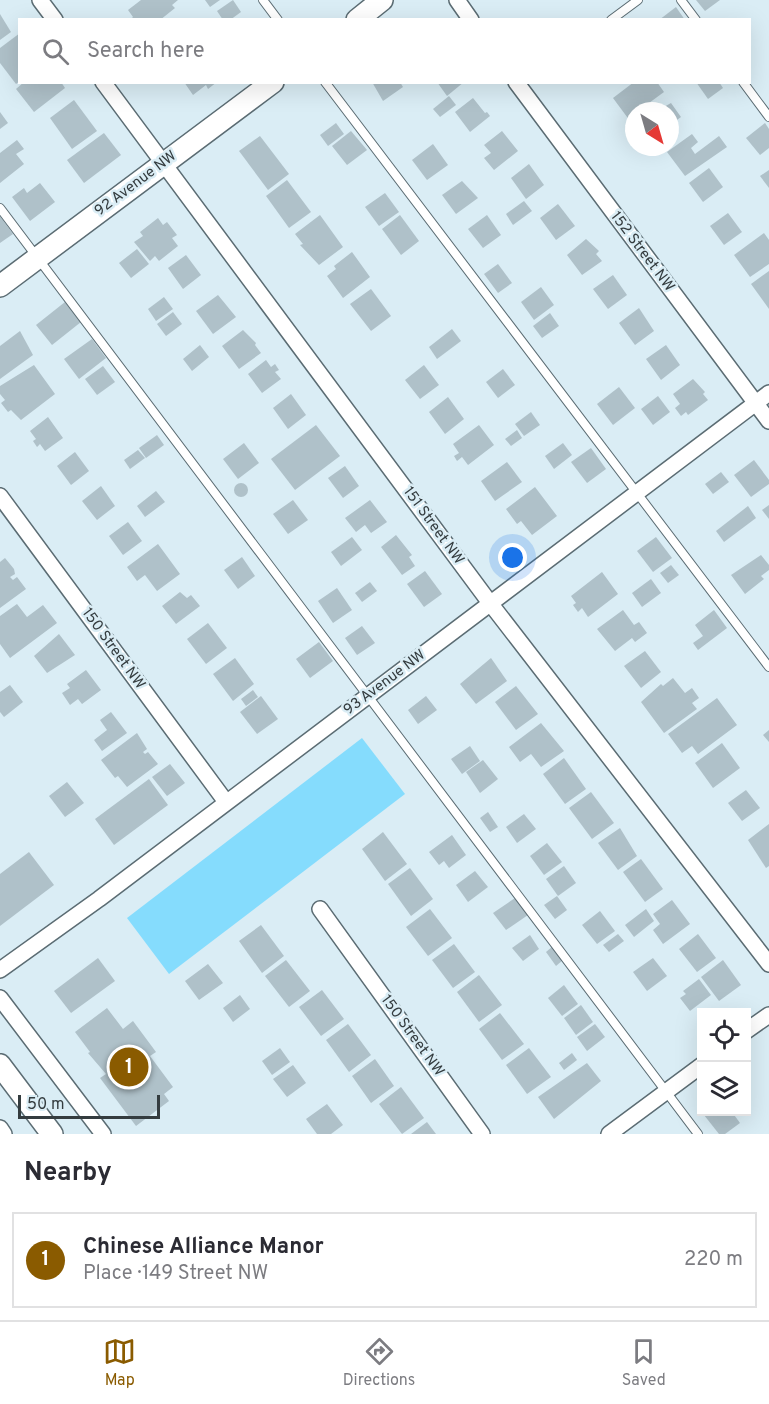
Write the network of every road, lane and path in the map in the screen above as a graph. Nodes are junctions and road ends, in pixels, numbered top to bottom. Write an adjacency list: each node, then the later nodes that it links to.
1 (40, 0): 7 (street)
2 (263, 0): 8 (lane)
3 (382, 0): 9 (street)
4 (457, 0): 10 (street)
5 (638, 0): 11 (lane)
6 (681, 0): 12 (lane)
7 (54, 18)
8 (276, 18)
9 (360, 18)
10 (470, 18)
11 (614, 18)
12 (694, 18)
13 (106, 84): 19 (street, 151 Street NW)
14 (270, 84): 19 (street, 92 Avenue NW)
15 (327, 84): 26 (lane)
16 (519, 84): 24 (street, 152 Street NW)
17 (744, 84): 18 (lane)
18 (769, 117)
19 (165, 162): 21 (street, 92 Avenue NW); 28 (street, 151 Street NW)
20 (0, 208): 21 (lane)
21 (38, 258): 22 (street, 92 Avenue NW); 30 (lane)
22 (0, 286)
23 (769, 393): 24 (street, 93 Avenue NW)
24 (755, 403): 25 (street, 152 Street NW); 26 (street, 93 Avenue NW)
25 (769, 422)
26 (638, 494): 28 (street, 93 Avenue NW); 29 (lane)
27 (0, 496): 31 (street, 150 Street NW)
28 (490, 603): 30 (street, 93 Avenue NW); 33 (street, 151 Street NW)
29 (769, 667)
30 (369, 695): 31 (street, 93 Avenue NW); 40 (lane)
31 (226, 802): 34 (street, 93 Avenue NW)
32 (320, 909): 45 (street, 150 Street NW)
33 (769, 964)
34 (0, 970)
35 (0, 998): 44 (street)
36 (769, 1015): 37 (street)
37 (751, 1028)
38 (0, 1065): 43 (street)
39 (697, 1069): 40 (street)
40 (667, 1091): 46 (street); 47 (lane)
41 (0, 1128): 42 (street)
42 (4, 1134)
43 (52, 1134)
44 (103, 1134)
45 (482, 1134)
46 (609, 1134)
47 (698, 1134)

